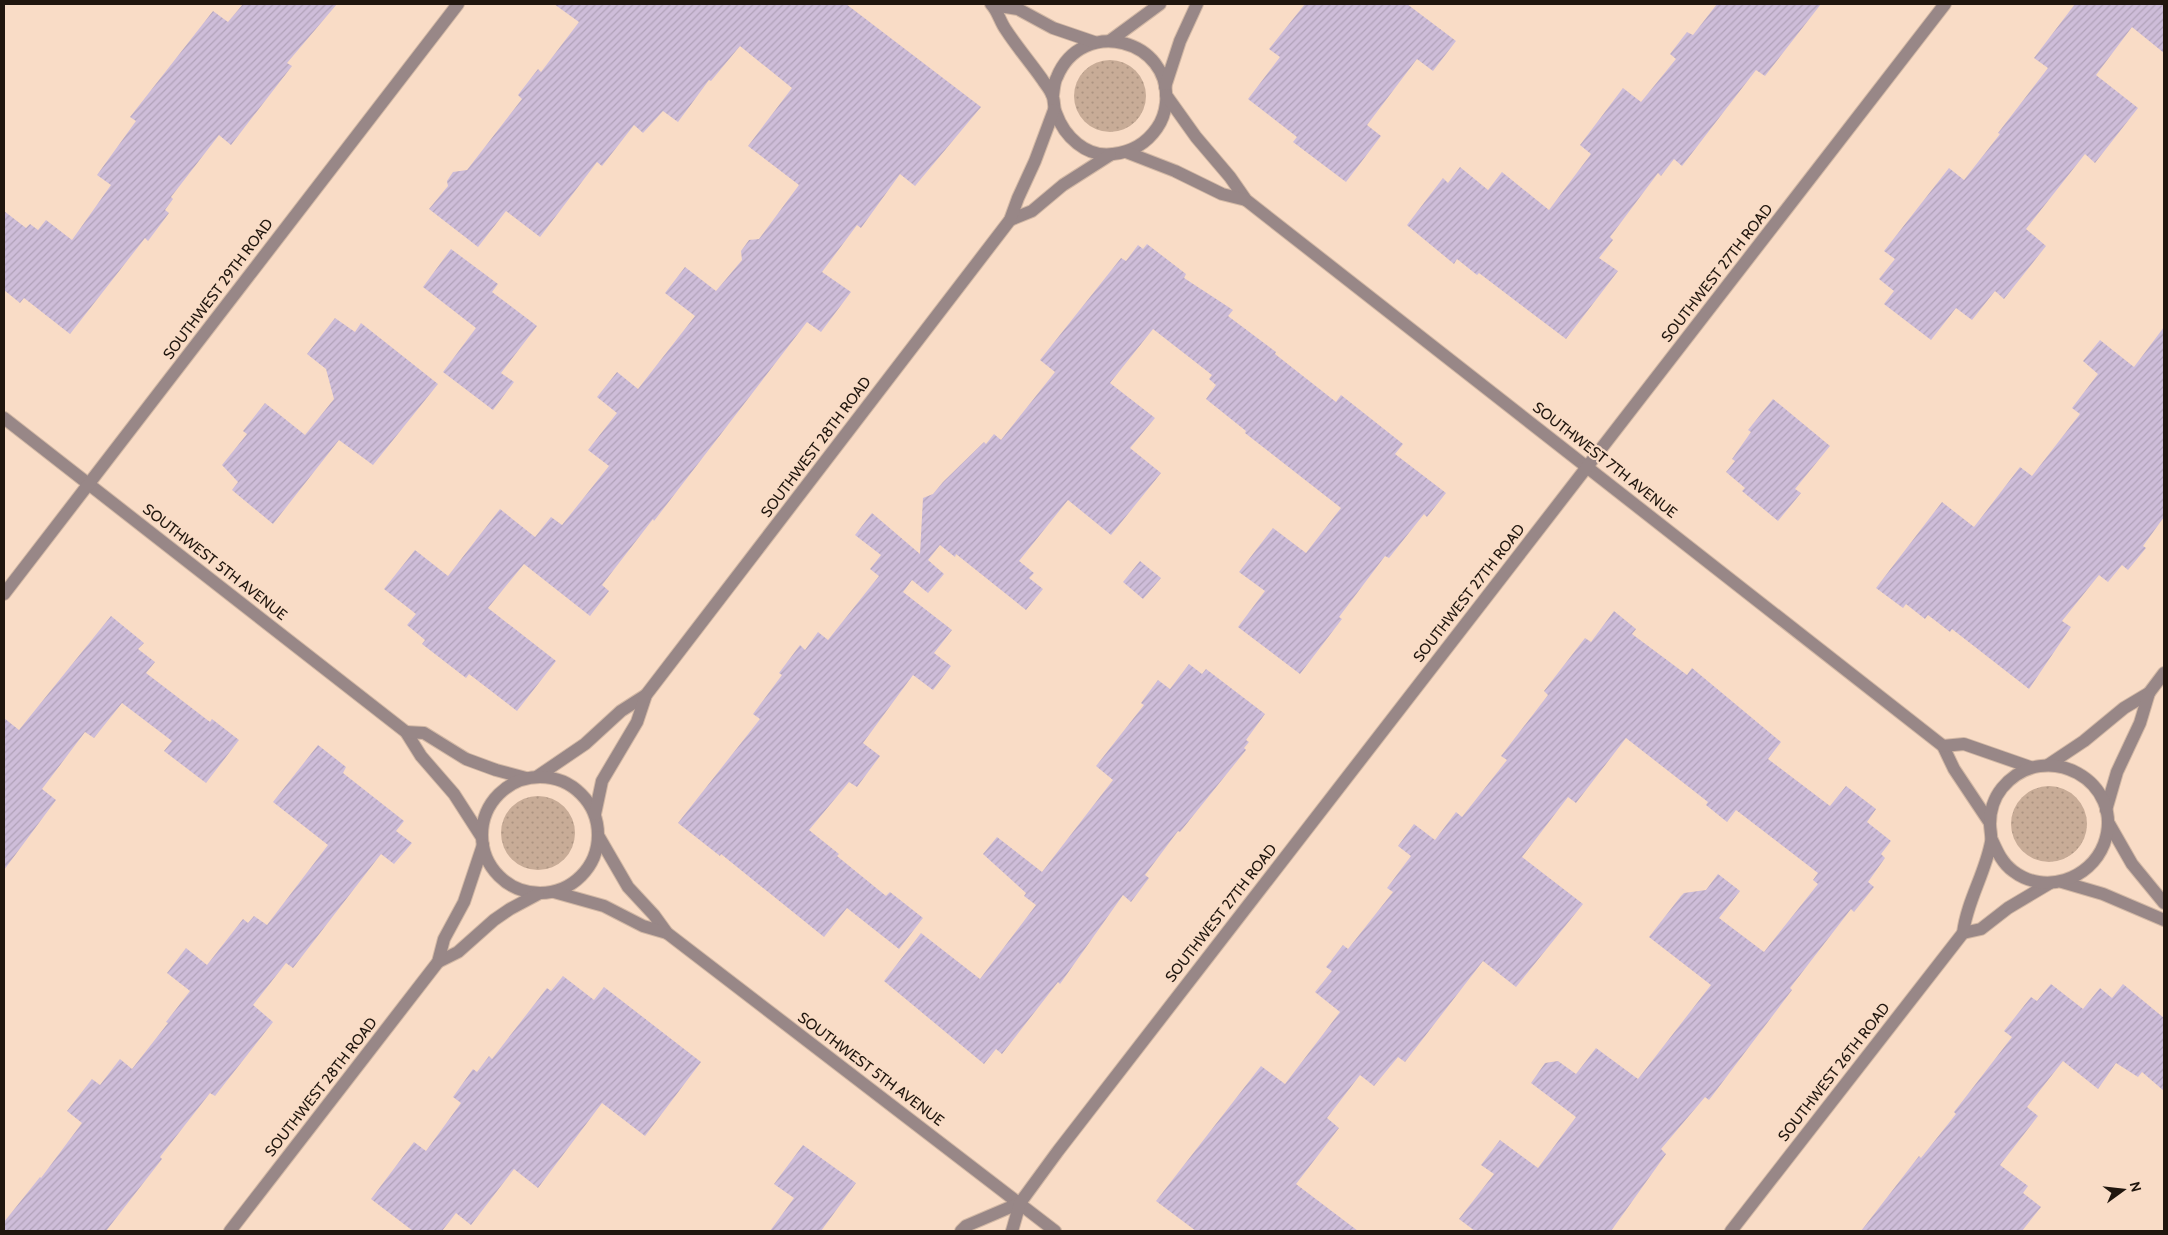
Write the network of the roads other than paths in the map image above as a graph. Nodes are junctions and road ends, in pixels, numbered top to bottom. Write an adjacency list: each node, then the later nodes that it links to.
1 (458, 4): 17 (street, SOUTHWEST 29TH ROAD)
2 (992, 4): 7 (street); 9 (street)
3 (1160, 4): 6 (street)
4 (1197, 4): 8 (street)
5 (1945, 4): 16 (street, SOUTHWEST 27TH ROAD)
6 (1111, 40): 7 (street); 8 (street)
7 (1094, 42): 9 (street)
8 (1166, 91): 11 (street); 13 (street, SOUTHWEST 7TH AVENUE)
9 (1053, 95): 10 (street)
10 (1054, 110): 12 (street); 14 (street, SOUTHWEST 28TH ROAD)
11 (1126, 152): 12 (street); 13 (street, SOUTHWEST 7TH AVENUE)
12 (1110, 155): 14 (street, SOUTHWEST 28TH ROAD)
13 (1246, 200): 16 (street, SOUTHWEST 7TH AVENUE)
14 (1010, 220): 21 (street, SOUTHWEST 28TH ROAD)
15 (4, 418): 17 (street, SOUTHWEST 5TH AVENUE)
16 (1588, 466): 23 (street, SOUTHWEST 7TH AVENUE); 41 (street, SOUTHWEST 27TH ROAD)
17 (90, 484): 18 (street, SOUTHWEST 29TH ROAD); 22 (street, SOUTHWEST 5TH AVENUE)
18 (4, 594)
19 (2164, 673): 20 (street)
20 (2148, 693): 24 (street); 28 (street)
21 (646, 695): 26 (street, SOUTHWEST 28TH ROAD); 27 (street, SOUTHWEST 28TH ROAD)
22 (406, 732): 26 (street, SOUTHWEST 5TH AVENUE); 31 (street, SOUTHWEST 5TH AVENUE)
23 (1943, 746): 25 (street); 29 (street, SOUTHWEST 7TH AVENUE)
24 (2048, 765): 25 (street); 28 (street)
25 (2030, 767): 29 (street)
26 (532, 777): 27 (street); 31 (street)
27 (595, 814): 30 (street)
28 (2107, 816): 33 (street); 36 (street)
29 (1990, 823): 32 (street)
30 (599, 837): 34 (street); 38 (street, SOUTHWEST 5TH AVENUE)
31 (482, 840): 35 (street); 40 (street, SOUTHWEST 28TH ROAD)
32 (1992, 840): 33 (street); 39 (street, SOUTHWEST 26TH ROAD)
33 (2056, 883): 37 (street); 39 (street)
34 (554, 892): 35 (street); 38 (street, SOUTHWEST 5TH AVENUE)
35 (538, 894): 40 (street, SOUTHWEST 28TH ROAD)
36 (2164, 903)
37 (2164, 920)
38 (667, 933): 41 (street, SOUTHWEST 5TH AVENUE)
39 (1963, 933): 46 (street, SOUTHWEST 26TH ROAD)
40 (438, 962): 42 (street, SOUTHWEST 28TH ROAD)
41 (1020, 1203): 43 (street); 44 (street, SOUTHWEST 27TH ROAD); 45 (street, SOUTHWEST 5TH AVENUE)
42 (230, 1231)
43 (961, 1231)
44 (1012, 1231)
45 (1055, 1231)
46 (1731, 1231)

